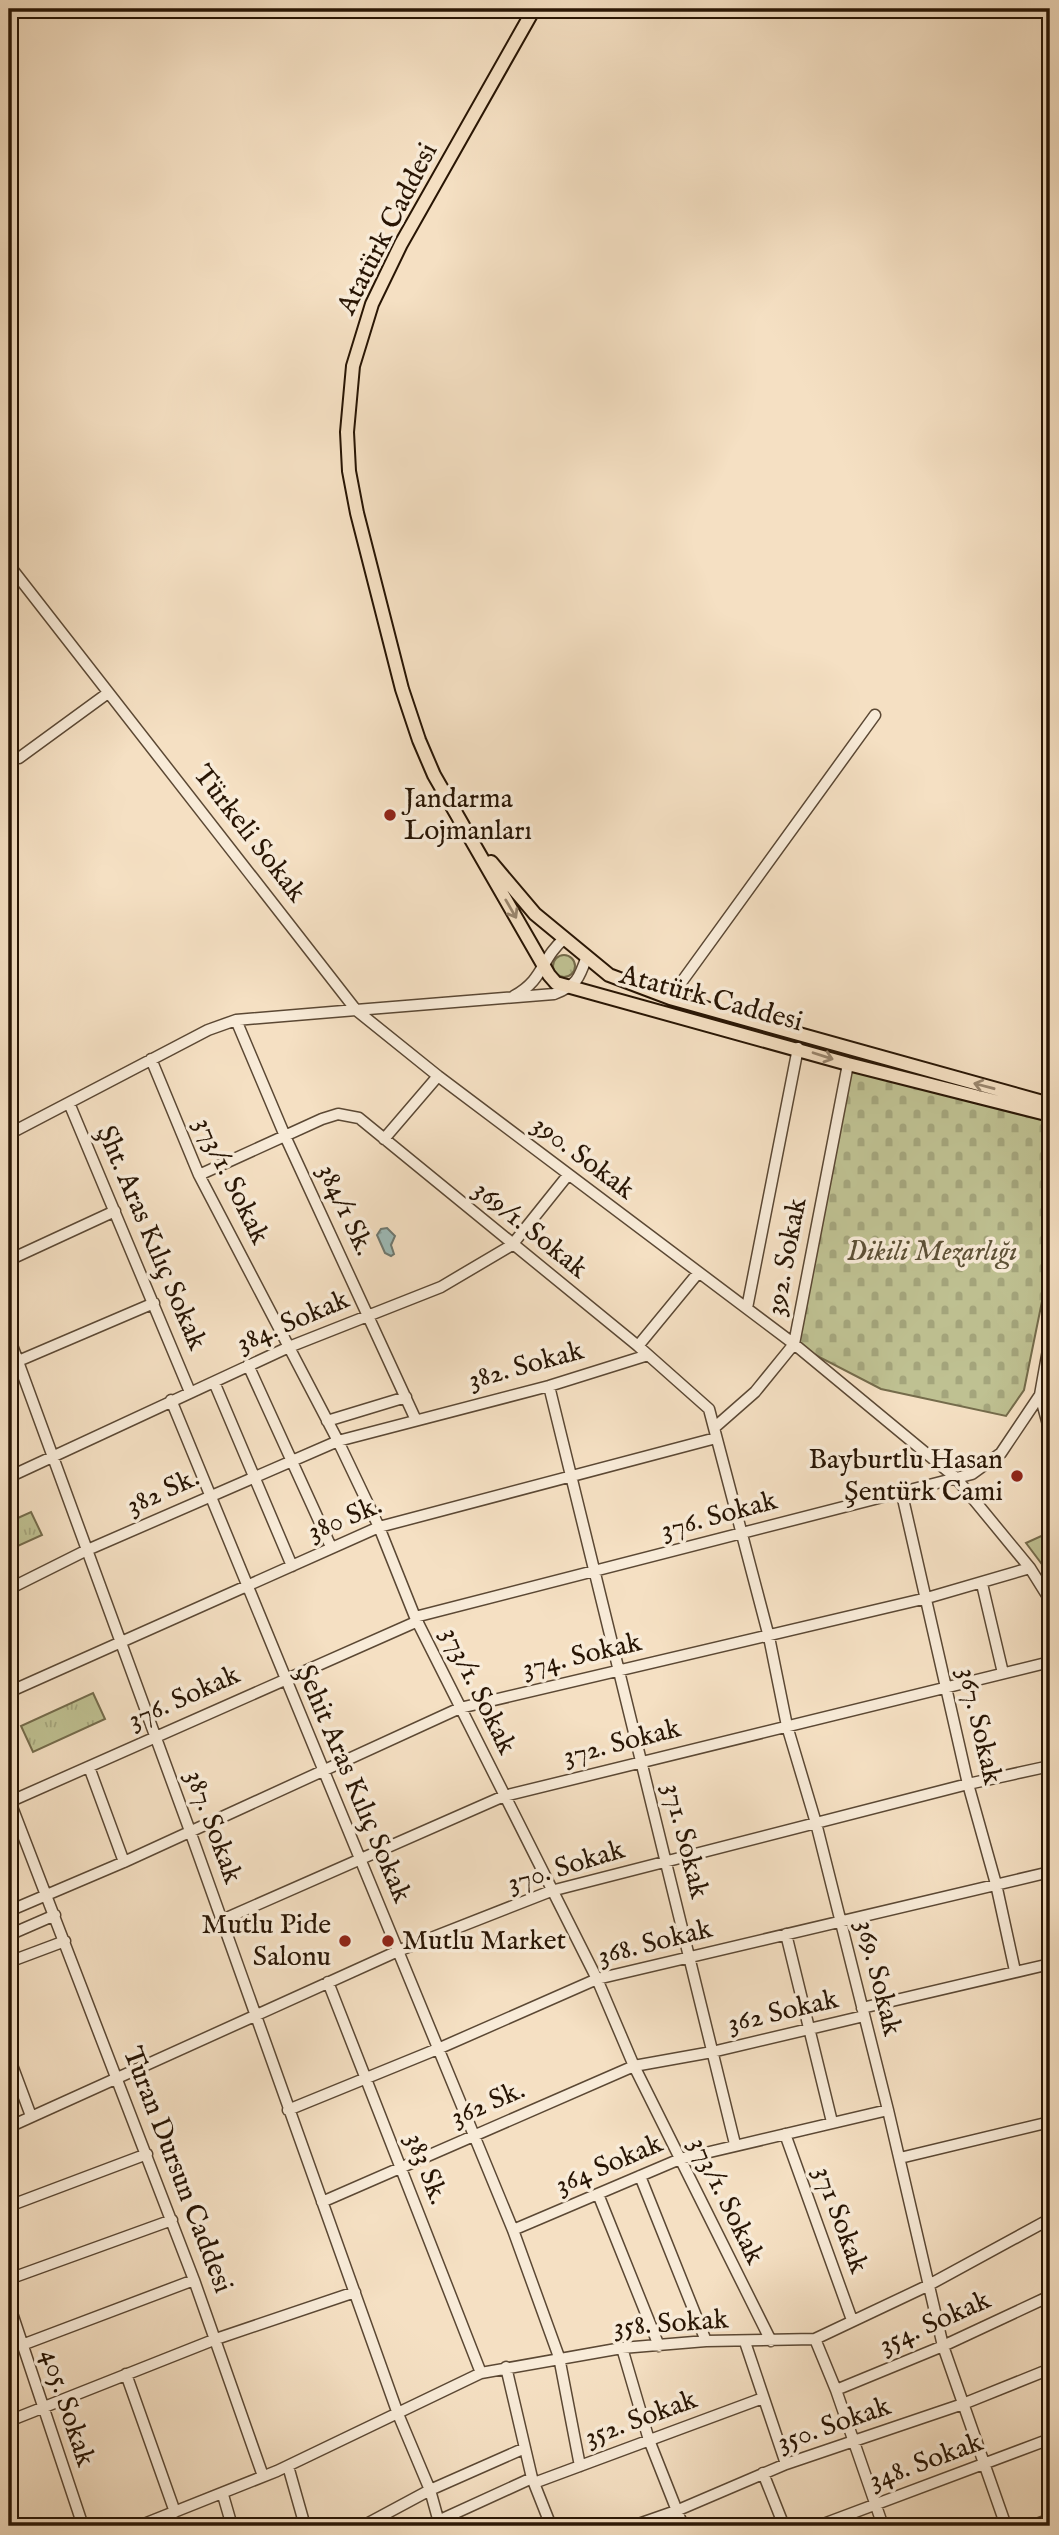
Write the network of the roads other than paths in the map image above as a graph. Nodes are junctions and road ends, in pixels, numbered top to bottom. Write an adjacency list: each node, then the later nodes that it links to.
1 (534, 9): 6 (main road, Atatürk Caddesi)
2 (9, 565): 3 (street, Türkeli Sokak)
3 (108, 693): 5 (street); 13 (street, Türkeli Sokak)
4 (876, 716): 12 (street)
5 (19, 758)
6 (453, 808): 7 (main road, Atatürk Caddesi); 9 (main road, Atatürk Caddesi, one-way to 9)
7 (565, 938): 8 (main road, Atatürk Caddesi); 9 (street)
8 (587, 956): 10 (street); 12 (main road, Atatürk Caddesi)
9 (543, 965): 10 (main road, Atatürk Caddesi); 11 (street)
10 (572, 987): 11 (street); 15 (main road, Atatürk Caddesi)
11 (511, 998): 13 (street)
12 (670, 998): 20 (main road, Atatürk Caddesi, one-way to 12)
13 (356, 1010): 14 (street); 18 (street, 390. Sokak)
14 (236, 1020): 16 (street); 23 (street, 384/1 Sk.)
15 (797, 1048): 17 (main road, Atatürk Caddesi, one-way to 17); 32 (street)
16 (150, 1059): 19 (street); 25 (street, 373/1. Sokak)
17 (848, 1064): 21 (main road, Atatürk Caddesi); 36 (street, 392. Sokak)
18 (438, 1076): 24 (street); 26 (street, 390. Sokak)
19 (69, 1103): 22 (street); 27 (street, Şht. Aras Kılıç Sokak)
20 (1050, 1104)
21 (1050, 1115)
22 (9, 1134)
23 (285, 1136): 24 (street, 369/1. Sokak); 25 (street, 369/1. Sokak); 33 (street, 384/1 Sk.)
24 (384, 1139): 28 (street, 369/1. Sokak)
25 (200, 1175): 38 (street, 373/1. Sokak)
26 (568, 1175): 28 (street, 384. Sokak); 30 (street, 390. Sokak)
27 (115, 1211): 29 (street); 31 (street, Şht. Aras Kılıç Sokak)
28 (512, 1245): 33 (street, 384. Sokak); 37 (street, 369/1. Sokak)
29 (9, 1259)
30 (698, 1273): 32 (street, 390. Sokak); 37 (street)
31 (154, 1303): 40 (street); 44 (street, Şht. Aras Kılıç Sokak)
32 (747, 1308): 36 (street, 390. Sokak)
33 (369, 1315): 38 (street, 384. Sokak); 46 (street, 384/1 Sk.)
34 (9, 1337): 40 (street, 387. Sokak)
35 (1050, 1339): 45 (street)
36 (794, 1344): 51 (street, 392. Sokak); 58 (street, 390. Sokak)
37 (638, 1346): 39 (street, 369/1. Sokak)
38 (289, 1347): 41 (street, 384. Sokak); 49 (street, 373/1. Sokak)
39 (648, 1355): 43 (street, 382. Sokak); 51 (street, 369/1. Sokak)
40 (13, 1363): 53 (street, 387. Sokak)
41 (248, 1365): 42 (street, 384. Sokak); 54 (street)
42 (214, 1382): 44 (street, 384. Sokak); 56 (street)
43 (549, 1386): 48 (street, 382. Sokak); 55 (street, 371. Sokak)
44 (191, 1392): 47 (street, 384. Sokak)
45 (1045, 1395): 50 (street); 58 (street, 376. Sokak)
46 (406, 1397): 48 (street, 384/1 Sk.); 49 (street)
47 (171, 1400): 53 (street, 384. Sokak); 60 (street, Şehit Aras Kılıç Sokak)
48 (415, 1418): 52 (street, 382. Sokak)
49 (327, 1420): 52 (street, 373/1. Sokak)
50 (1050, 1432)
51 (715, 1433): 55 (street, 380 Sk.); 62 (street, 369. Sokak)
52 (338, 1441): 54 (street, 382 Sk.); 61 (street, 373/1. Sokak)
53 (51, 1458): 57 (street, 384. Sokak); 64 (street, 387. Sokak)
54 (291, 1458): 56 (street, 382 Sk.); 63 (street)
55 (573, 1475): 61 (street, 380 Sk.); 67 (street, 371. Sokak)
56 (255, 1476): 60 (street, 382 Sk.); 65 (street)
57 (9, 1477)
58 (956, 1478): 59 (street, 376. Sokak); 66 (street, 390. Sokak)
59 (901, 1490): 62 (street, 376. Sokak); 71 (street, 367. Sokak)
60 (209, 1496): 64 (street, 382 Sk.); 69 (street, Şehit Aras Kılıç Sokak)
61 (380, 1527): 63 (street, 380 Sk.); 73 (street, 373/1. Sokak)
62 (743, 1534): 67 (street, 376. Sokak); 74 (street, 369. Sokak)
63 (331, 1547): 65 (street, 380 Sk.)
64 (85, 1551): 70 (street, 382 Sk.); 75 (street, 387. Sokak)
65 (292, 1566): 69 (street, 380 Sk.)
66 (1030, 1568): 68 (street, 374. Sokak); 72 (street, 390. Sokak)
67 (592, 1571): 73 (street, 376. Sokak); 77 (street, 371. Sokak)
68 (982, 1584): 71 (street, 374. Sokak); 78 (street)
69 (247, 1587): 75 (street, 380 Sk.); 79 (street, Şehit Aras Kılıç Sokak)
70 (9, 1589)
71 (927, 1598): 74 (street, 374. Sokak); 80 (street, 367. Sokak)
72 (1050, 1600)
73 (417, 1619): 79 (street, 376. Sokak); 82 (street, 373/1. Sokak)
74 (769, 1637): 77 (street, 374. Sokak); 83 (street, 369. Sokak)
75 (119, 1642): 81 (street, 380 Sk.); 84 (street, 387. Sokak)
76 (1050, 1662): 78 (street, 372. Sokak)
77 (617, 1670): 82 (street, 374. Sokak); 85 (street, 371. Sokak)
78 (1003, 1673): 80 (street, 372. Sokak)
79 (284, 1679): 84 (street, 376. Sokak); 88 (street, Şehit Aras Kılıç Sokak)
80 (946, 1687): 83 (street, 372. Sokak); 89 (street, 367. Sokak)
81 (9, 1692)
82 (460, 1708): 88 (street, 374. Sokak); 90 (street, 373/1. Sokak)
83 (787, 1726): 85 (street, 372. Sokak); 92 (street, 369. Sokak)
84 (155, 1735): 87 (street, 376. Sokak); 93 (street, 387. Sokak)
85 (642, 1761): 90 (street, 372. Sokak); 95 (street, 371. Sokak)
86 (1050, 1766): 89 (street, 370. Sokak)
87 (89, 1767): 91 (street, 376. Sokak); 96 (street)
88 (323, 1769): 93 (street, 374. Sokak); 94 (street, Şehit Aras Kılıç Sokak)
89 (968, 1784): 92 (street, 370. Sokak); 98 (street, 367. Sokak)
90 (504, 1796): 94 (street, 372. Sokak); 99 (street, 373/1. Sokak)
91 (9, 1801): 100 (street, Turan Dursun Caddesi)
92 (816, 1824): 95 (street, 370. Sokak); 104 (street, 369. Sokak)
93 (190, 1830): 96 (street, 374. Sokak); 103 (street, 387. Sokak)
94 (360, 1860): 103 (street, 372. Sokak); 108 (street, Şehit Aras Kılıç Sokak)
95 (667, 1861): 99 (street, 370. Sokak); 109 (street, 371. Sokak)
96 (124, 1862): 100 (street, 374. Sokak)
97 (1050, 1872): 98 (street, 368. Sokak)
98 (996, 1884): 104 (street, 368. Sokak); 112 (street, 367. Sokak)
99 (551, 1891): 108 (street, 370. Sokak); 113 (street, 373/1. Sokak)
100 (48, 1894): 101 (street, 374. Sokak); 102 (street, Turan Dursun Caddesi)
101 (9, 1910)
102 (55, 1915): 106 (street); 107 (street, Turan Dursun Caddesi)
103 (222, 1920): 116 (street, 387. Sokak)
104 (839, 1920): 105 (street, 368. Sokak); 115 (street, 369. Sokak)
105 (786, 1934): 109 (street, 368. Sokak); 117 (street)
106 (9, 1935)
107 (65, 1941): 110 (street); 123 (street, Turan Dursun Caddesi)
108 (398, 1951): 114 (street, 370. Sokak); 118 (street, Şehit Aras Kılıç Sokak)
109 (691, 1957): 113 (street, 368. Sokak); 119 (street, 371. Sokak)
110 (9, 1962)
111 (1050, 1964): 112 (street, 362 Sokak)
112 (1015, 1970): 115 (street, 362 Sokak)
113 (597, 1979): 118 (street, 368. Sokak); 121 (street, 373/1. Sokak)
114 (328, 1982): 116 (street, 370. Sokak); 122 (street, 383 Sk.)
115 (863, 2012): 117 (street, 362 Sokak); 125 (street, 369. Sokak)
116 (256, 2016): 123 (street, 370. Sokak); 124 (street, 387. Sokak)
117 (808, 2028): 119 (street, 362 Sokak); 127 (street)
118 (440, 2048): 122 (street, 368. Sokak); 130 (street, Şehit Aras Kılıç Sokak)
119 (712, 2052): 121 (street, 362 Sokak); 132 (street, 371. Sokak)
120 (9, 2057): 126 (street)
121 (635, 2066): 130 (street, 362 Sk.); 135 (street, 373/1. Sokak)
122 (367, 2077): 124 (street, 368. Sokak); 136 (street, 383 Sk.)
123 (118, 2078): 126 (street, 370. Sokak); 133 (street, Turan Dursun Caddesi)
124 (288, 2110): 139 (street, 387. Sokak)
125 (888, 2110): 127 (street, 364 Sokak); 134 (street, 369. Sokak)
126 (31, 2116): 129 (street, 370. Sokak)
127 (832, 2122): 131 (street, 364 Sokak)
128 (1050, 2122): 134 (street)
129 (9, 2127)
130 (475, 2134): 136 (street, 362 Sk.); 143 (street, Şehit Aras Kılıç Sokak)
131 (785, 2134): 132 (street, 364 Sokak); 150 (street, 371 Sokak)
132 (735, 2144): 135 (street, 364 Sokak)
133 (147, 2154): 140 (street); 142 (street, Turan Dursun Caddesi)
134 (900, 2158): 146 (street, 369. Sokak)
135 (680, 2159): 137 (street, 364 Sokak); 154 (street, 373/1. Sokak)
136 (401, 2168): 139 (street, 362 Sk.); 163 (street, 383 Sk.)
137 (640, 2176): 138 (street, 364 Sokak); 153 (street)
138 (598, 2194): 143 (street, 364 Sokak); 157 (street)
139 (322, 2202): 147 (street, 387. Sokak)
140 (9, 2206)
141 (1050, 2219): 146 (street, 358. Sokak)
142 (172, 2220): 144 (street); 145 (street, Turan Dursun Caddesi)
143 (513, 2230): 160 (street, Şehit Aras Kılıç Sokak)
144 (9, 2279)
145 (194, 2280): 151 (street, Turan Dursun Caddesi); 156 (street)
146 (928, 2286): 150 (street, 358. Sokak); 158 (street, 369. Sokak)
147 (355, 2292): 151 (street); 169 (street, 387. Sokak)
148 (1050, 2297): 158 (street, 354. Sokak)
149 (9, 2304): 156 (street, 405. Sokak)
150 (852, 2320): 152 (street, 358. Sokak)
151 (216, 2339): 164 (street); 180 (street, Turan Dursun Caddesi)
152 (815, 2339): 154 (street, 358. Sokak); 165 (street)
153 (706, 2341): 155 (street, 358. Sokak); 157 (street, 358. Sokak)
154 (771, 2341): 155 (street, 358. Sokak)
155 (745, 2342): 166 (street)
156 (22, 2345): 168 (street, 405. Sokak)
157 (659, 2346): 159 (street, 358. Sokak)
158 (943, 2346): 165 (street, 354. Sokak); 167 (street, 369. Sokak)
159 (622, 2348): 160 (street, 358. Sokak); 172 (street)
160 (559, 2357): 161 (street, 358. Sokak); 177 (street, Şehit Aras Kılıç Sokak)
161 (506, 2367): 163 (street, 358. Sokak); 174 (street)
162 (1050, 2369): 167 (street, 350. Sokak)
163 (481, 2373): 169 (street, 358. Sokak)
164 (126, 2374): 168 (street); 186 (street)
165 (836, 2390): 173 (street)
166 (763, 2398): 172 (street, 352. Sokak); 175 (street)
167 (963, 2404): 173 (street, 350. Sokak); 178 (street, 369. Sokak)
168 (43, 2408): 170 (street); 189 (street, 405. Sokak)
169 (398, 2414): 176 (street, 358. Sokak); 182 (street, 387. Sokak)
170 (9, 2421)
171 (1050, 2439): 178 (street, 348. Sokak)
172 (649, 2440): 177 (street, 352. Sokak); 185 (street)
173 (855, 2442): 175 (street, 350. Sokak); 184 (street)
174 (525, 2448): 181 (street); 182 (street)
175 (786, 2464): 179 (street, 350. Sokak)
176 (288, 2466): 180 (street); 192 (street)
177 (580, 2466): 181 (street, 352. Sokak)
178 (983, 2466): 184 (street, 348. Sokak); 200 (street, 369. Sokak)
179 (763, 2473): 185 (street, 350. Sokak); 197 (street)
180 (263, 2476): 183 (street)
181 (533, 2481): 188 (street, 352. Sokak); 194 (street)
182 (430, 2490): 188 (street, 387. Sokak); 193 (street)
183 (223, 2495): 186 (street); 191 (street)
184 (876, 2505): 198 (street, 348. Sokak); 199 (street)
185 (676, 2511): 195 (street, 350. Sokak); 196 (street)
186 (175, 2512): 190 (street)
187 (1050, 2519): 201 (street)
188 (439, 2524)
189 (83, 2526)
190 (139, 2526)
191 (232, 2526)
192 (305, 2526)
193 (363, 2526)
194 (551, 2526)
195 (632, 2526)
196 (682, 2526)
197 (783, 2526)
198 (818, 2526)
199 (883, 2526)
200 (1006, 2526)
201 (1031, 2526)

